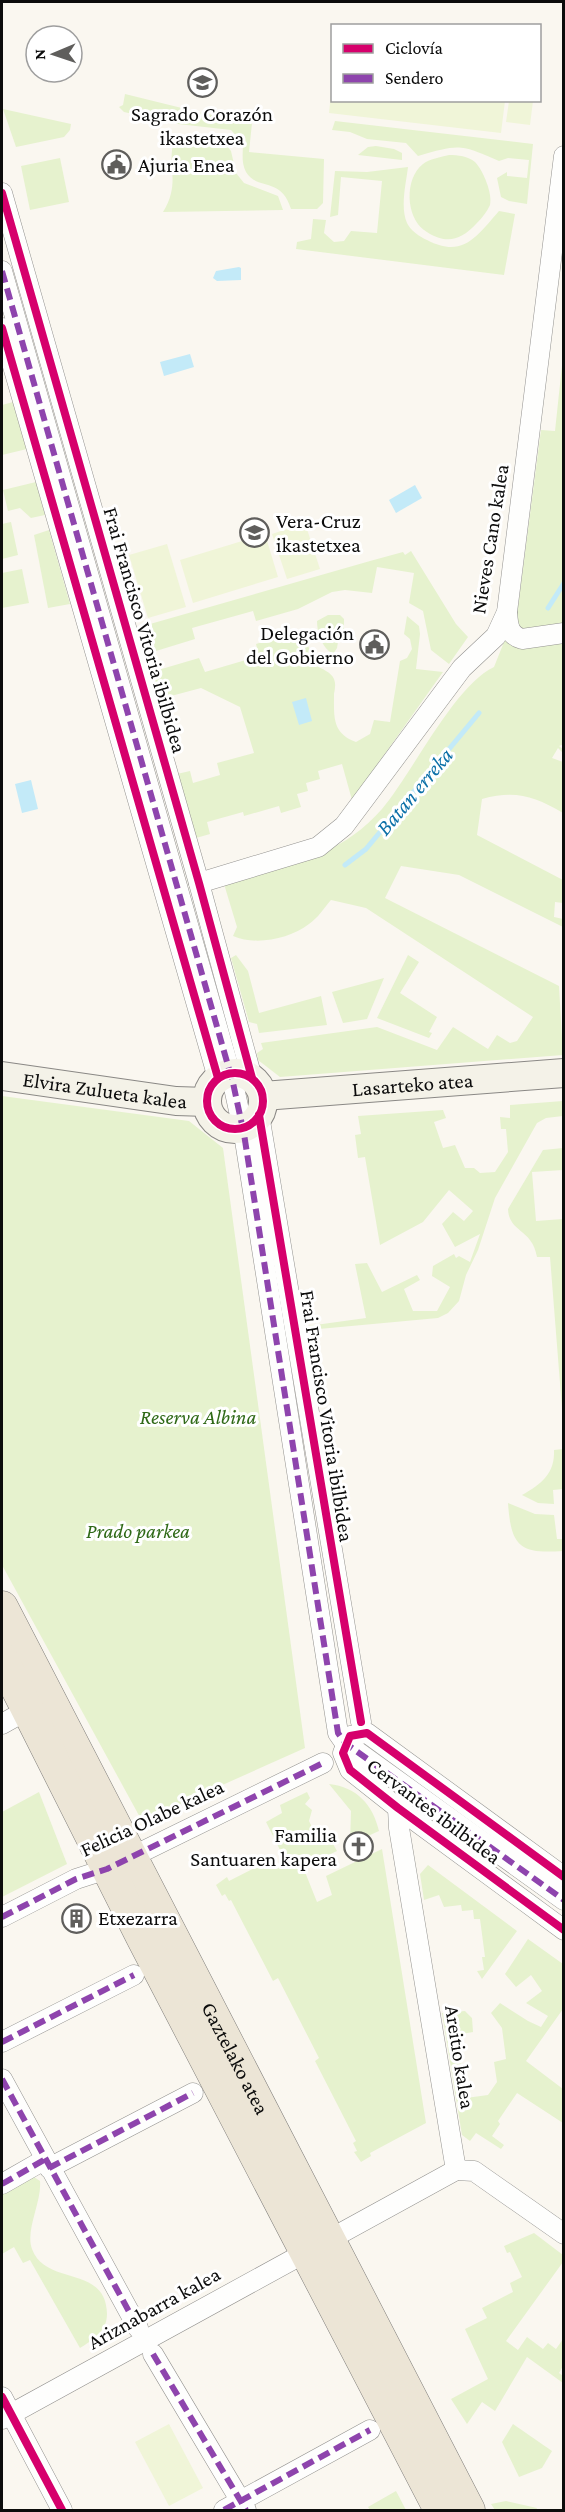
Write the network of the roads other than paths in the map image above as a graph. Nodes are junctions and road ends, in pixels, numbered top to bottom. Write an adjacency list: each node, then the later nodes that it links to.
1 (564, 156): 5 (street, Nieves Cano kalea)
2 (2, 193): 7 (street, Frai Francisco Vitoria ibilbidea)
3 (2, 271): 10 (street, Frai Francisco Vitoria ibilbidea)
4 (2, 328): 10 (street, Frai Francisco Vitoria ibilbidea)
5 (507, 612): 6 (street); 7 (street, Nieves Cano kalea)
6 (564, 633)
7 (199, 883): 10 (street, Frai Francisco Vitoria ibilbidea)
8 (564, 1073): 10 (street, Lasarteko atea)
9 (2, 1076): 10 (street, Elvira Zulueta kalea)
10 (239, 1096): 14 (street, Frai Francisco Vitoria ibilbidea); 15 (street, Frai Francisco Vitoria ibilbidea)
11 (2, 1607): 18 (main road, Gaztelako atea)
12 (2, 1659): 13 (main road, Gaztelako atea)
13 (14, 1717): 18 (main road, Gaztelako atea)
14 (361, 1722)
15 (345, 1743): 17 (street, Cervantes ibilbidea); 19 (street, Cervantes ibilbidea); 20 (street, Cervantes ibilbidea)
16 (323, 1763): 18 (street, Felicia Olabe kalea)
17 (398, 1808): 22 (street, Cervantes ibilbidea); 28 (street, Areitio kalea)
18 (119, 1863): 21 (street, Felicia Olabe kalea); 31 (main road, Gaztelako atea)
19 (564, 1876)
20 (564, 1900)
21 (2, 1917)
22 (564, 1930)
23 (134, 1975): 24 (street)
24 (2, 2042)
25 (2, 2079): 27 (street)
26 (193, 2092): 27 (street)
27 (47, 2164): 29 (street); 32 (street)
28 (456, 2170): 30 (street); 31 (street)
29 (2, 2184)
30 (564, 2234)
31 (317, 2246): 34 (street, Ariznabarra kalea); 38 (main road, Gaztelako atea); 39 (main road, Gaztelako atea)
32 (138, 2328)
33 (153, 2354): 36 (street)
34 (5, 2410): 37 (street)
35 (369, 2430): 36 (street)
36 (237, 2507)
37 (63, 2511)
38 (440, 2511)
39 (469, 2511)

